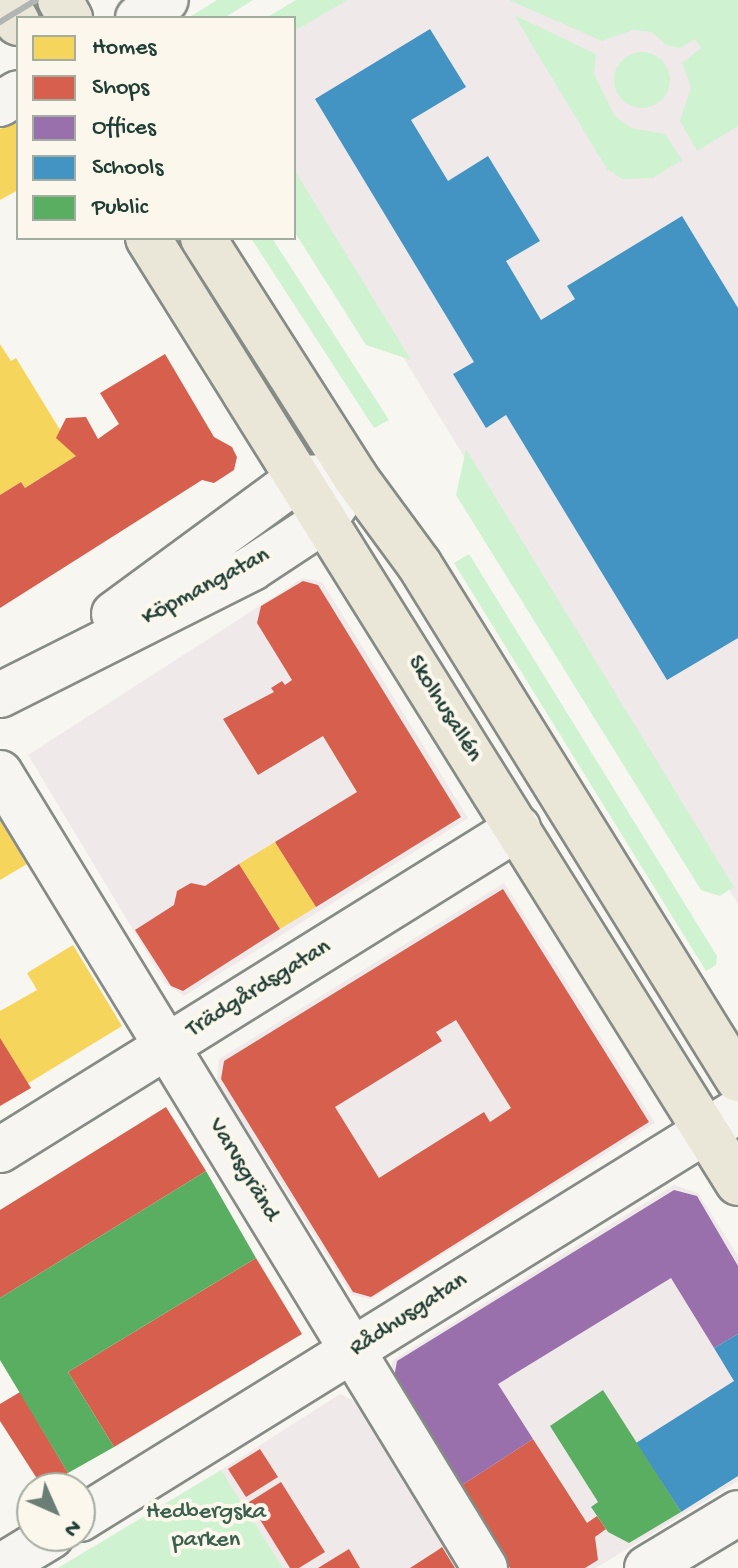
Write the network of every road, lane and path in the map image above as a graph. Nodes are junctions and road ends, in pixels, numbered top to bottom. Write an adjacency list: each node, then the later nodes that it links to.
1 (5, 0): 4 (main road)
2 (166, 0): 3 (street)
3 (141, 16)
4 (16, 19)
5 (149, 240): 8 (main road, Skolhusallén)
6 (204, 240): 7 (main road)
7 (355, 477): 8 (street); 9 (street, Köpmangatan); 15 (main road)
8 (299, 478): 9 (main road, Skolhusallén); 10 (street, Köpmangatan)
9 (325, 520): 10 (street, Köpmangatan); 13 (main road, Skolhusallén)
10 (37, 673): 11 (street, Köpmangatan)
11 (0, 695)
12 (0, 773): 14 (street, Varvsgränd)
13 (518, 828): 14 (street, Trädgårdsgatan); 16 (main road, Skolhusallén)
14 (167, 1046): 17 (street, Trädgårdsgatan); 19 (street, Varvsgränd)
15 (738, 1079)
16 (722, 1121): 18 (main road, Skolhusallén); 19 (street, Rådhusgatan)
17 (0, 1150)
18 (738, 1183)
19 (354, 1351): 20 (street, Rådhusgatan); 24 (street, Varvsgränd)
20 (96, 1509)
21 (738, 1513): 25 (street)
22 (25, 1552): 23 (street)
23 (0, 1567)
24 (485, 1568)
25 (647, 1568)

